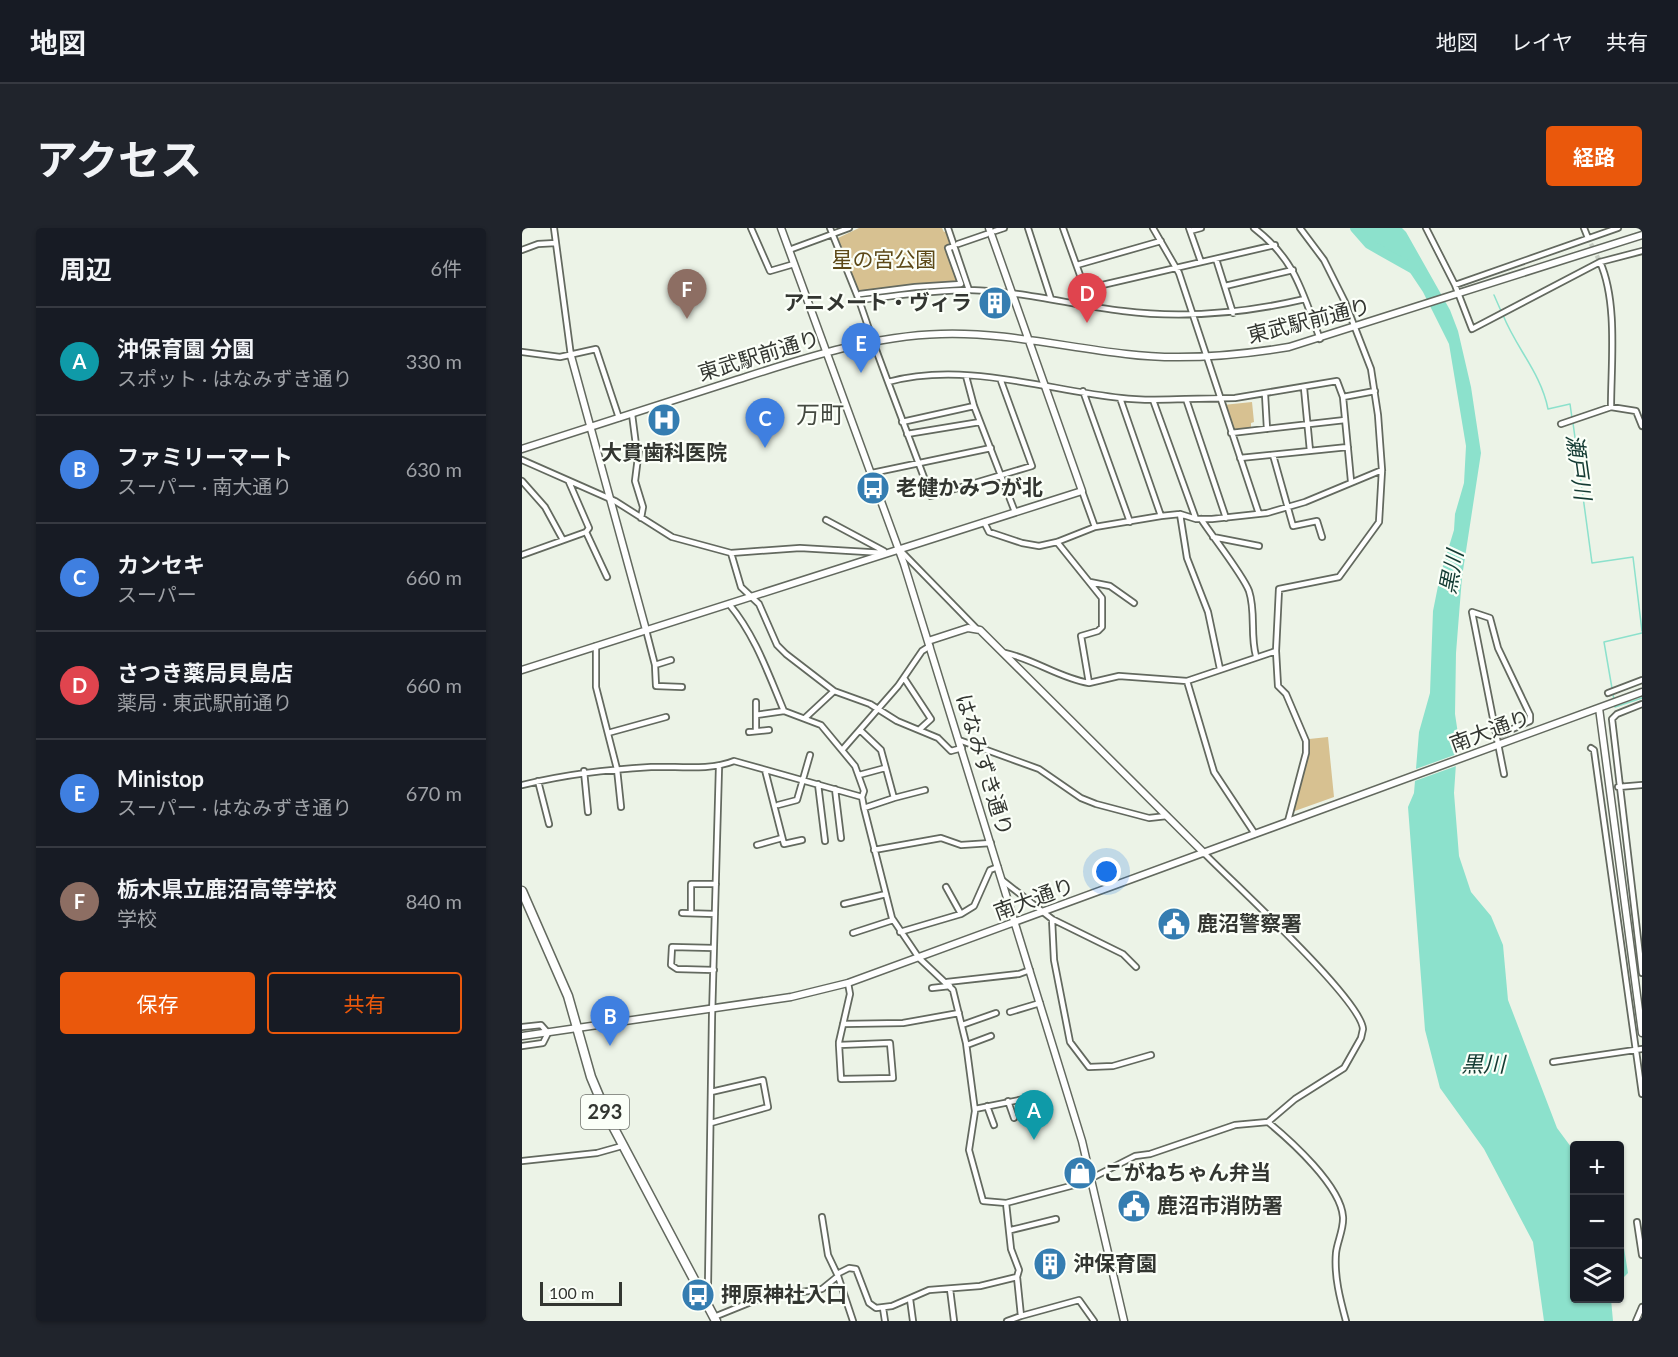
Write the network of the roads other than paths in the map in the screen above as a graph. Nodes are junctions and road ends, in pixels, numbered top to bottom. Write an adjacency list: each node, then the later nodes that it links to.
1 (554, 228): 23 (street)
2 (751, 228): 33 (street)
3 (781, 228): 28 (street, はなみずき通り)
4 (830, 228): 19 (street)
5 (849, 228): 19 (street)
6 (948, 228): 40 (street)
7 (1004, 228): 18 (street)
8 (1028, 228): 44 (street)
9 (1063, 228): 34 (street)
10 (1154, 228): 22 (street)
11 (1201, 228): 17 (street)
12 (1254, 228): 25 (street)
13 (1300, 228): 50 (street)
14 (1426, 228): 37 (street)
15 (1584, 228): 21 (street)
16 (1618, 228): 21 (street)
17 (1189, 229): 31 (street)
18 (990, 231): 24 (street); 41 (street)
19 (832, 234): 28 (street); 40 (street)
20 (1642, 235): 43 (street, 東武駅前通り)
21 (1588, 238): 37 (street)
22 (1161, 241): 34 (street); 35 (street)
23 (556, 243): 27 (street); 57 (street)
24 (958, 244)
25 (1275, 245): 30 (street); 36 (street)
26 (952, 247): 42 (street)
27 (522, 250)
28 (789, 250): 33 (street, はなみずき通り)
29 (1642, 251): 32 (street)
30 (1216, 259): 31 (street); 38 (street)
31 (1201, 262): 35 (street)
32 (1600, 262): 43 (street); 73 (street)
33 (795, 264): 56 (street, はなみずき通り)
34 (1077, 265): 39 (street)
35 (1177, 268): 39 (street); 49 (street)
36 (1293, 270): 38 (street); 45 (street)
37 (1455, 285): 43 (street)
38 (1225, 286): 48 (street)
39 (1085, 289): 47 (street)
40 (969, 291): 41 (street)
41 (1012, 293): 44 (street); 52 (street)
42 (860, 294)
43 (1457, 295): 50 (street, 東武駅前通り)
44 (1051, 299): 47 (street)
45 (1305, 299): 48 (street); 53 (street)
46 (860, 303): 51 (street)
47 (1088, 305): 49 (street)
48 (1233, 313): 49 (street)
49 (1194, 315): 58 (street)
50 (1358, 327): 53 (street, 東武駅前通り); 65 (street)
51 (871, 335)
52 (1028, 339): 56 (street, 東武駅前通り); 58 (street, 東武駅前通り); 62 (street)
53 (1320, 339): 58 (street, 東武駅前通り)
54 (875, 347): 61 (street)
55 (522, 352): 57 (street)
56 (827, 352): 74 (street, 東武駅前通り); 95 (street, はなみずき通り)
57 (571, 356): 75 (street); 82 (street)
58 (1207, 357): 70 (street)
59 (966, 376): 60 (street); 61 (street); 72 (street)
60 (1001, 381): 62 (street); 96 (street)
61 (888, 382): 77 (street)
62 (1044, 384): 64 (street); 100 (street)
63 (1304, 388): 66 (street); 67 (street); 79 (street)
64 (1083, 391): 68 (street); 112 (street)
65 (1375, 391): 67 (street); 94 (street)
66 (1265, 394): 70 (street); 83 (street)
67 (1343, 397): 76 (street)
68 (1120, 398): 71 (street); 106 (street)
69 (1186, 399): 70 (street); 71 (street); 108 (street)
70 (1220, 399): 84 (street)
71 (1153, 400): 109 (street)
72 (974, 406): 77 (street); 78 (street)
73 (1611, 407): 80 (street); 81 (street)
74 (632, 414): 75 (street, 東武駅前通り); 107 (street)
75 (619, 418): 82 (street, 東武駅前通り)
76 (1345, 420): 79 (street); 86 (street)
77 (902, 422): 85 (street)
78 (980, 422): 85 (street); 87 (street)
79 (1307, 424): 83 (street); 89 (street)
80 (1561, 424)
81 (1642, 426)
82 (589, 428): 88 (street, 東武駅前通り); 101 (street)
83 (1267, 429): 84 (street)
84 (1231, 433): 91 (street)
85 (907, 435): 93 (street)
86 (1348, 447): 89 (street); 98 (street)
87 (991, 448): 93 (street); 96 (street)
88 (522, 449)
89 (1310, 451): 90 (street)
90 (1273, 455): 91 (street); 102 (street)
91 (1240, 458): 105 (street)
92 (522, 460): 99 (street)
93 (917, 463): 95 (street); 96 (street)
94 (1382, 470): 98 (street); 133 (street)
95 (872, 473): 120 (street, はなみずき通り)
96 (1002, 475): 103 (street)
97 (522, 481): 117 (street)
98 (1351, 481): 102 (street)
99 (569, 482): 101 (street); 114 (street)
100 (1082, 491): 103 (street); 113 (street)
101 (608, 498): 107 (street); 130 (street)
102 (1288, 507): 105 (street); 116 (street)
103 (1015, 512): 111 (street)
104 (1180, 514): 106 (street); 109 (street); 138 (street)
105 (1259, 514): 108 (street)
106 (1161, 516): 112 (street)
107 (641, 518): 122 (street)
108 (1226, 518): 109 (street)
109 (1199, 519): 115 (street)
110 (826, 520): 121 (street)
111 (984, 522): 118 (street); 120 (street)
112 (1130, 522): 113 (street)
113 (1095, 527): 118 (street)
114 (586, 532): 117 (street); 124 (street)
115 (1213, 537): 119 (street); 135 (street)
116 (1323, 537)
117 (563, 540): 123 (street)
118 (1057, 542): 125 (street)
119 (1259, 546)
120 (899, 549): 121 (street); 129 (street); 131 (street, はなみずき通り)
121 (887, 553): 122 (street); 126 (street)
122 (731, 554): 126 (street)
123 (522, 555)
124 (607, 577)
125 (1090, 582): 127 (street); 143 (street)
126 (752, 596): 128 (street); 145 (street)
127 (1134, 603)
128 (729, 604): 130 (street); 152 (street)
129 (976, 628): 131 (street); 134 (street)
130 (646, 630): 132 (street); 137 (street)
131 (929, 644): 140 (street); 163 (street, はなみずき通り)
132 (596, 646): 139 (street); 161 (street)
133 (1276, 651): 135 (street); 194 (street)
134 (1004, 653): 143 (street); 193 (street)
135 (1256, 656): 138 (street)
136 (671, 660): 137 (street)
137 (655, 665): 144 (street)
138 (1220, 669): 142 (street)
139 (522, 670)
140 (904, 678): 151 (street); 156 (street)
141 (1642, 680): 147 (street)
142 (1187, 681): 143 (street); 196 (street)
143 (1089, 683)
144 (682, 687)
145 (834, 691): 151 (street); 155 (street)
146 (1642, 692): 150 (street, 南大通り)
147 (1608, 693)
148 (756, 702): 153 (street)
149 (1642, 704): 169 (street)
150 (1599, 708): 164 (street, 南大通り); 170 (street)
151 (879, 709): 156 (street); 158 (street)
152 (784, 711): 153 (street); 155 (street)
153 (756, 715): 159 (street)
154 (666, 717): 161 (street)
155 (805, 718): 167 (street)
156 (920, 729): 165 (street)
157 (769, 730): 159 (street)
158 (860, 730): 167 (street); 173 (street)
159 (756, 731): 160 (street)
160 (749, 732)
161 (608, 733): 174 (street)
162 (1497, 736): 162 (street); 164 (street)
163 (959, 740): 165 (street, はなみずき通り); 193 (street)
164 (1497, 746): 177 (street); 194 (street, 南大通り)
165 (962, 748): 203 (street, はなみずき通り)
166 (1591, 748): 171 (street)
167 (843, 749): 178 (street)
168 (810, 755): 179 (street)
169 (1616, 755): 170 (street); 184 (street)
170 (1605, 757): 171 (street); 202 (street)
171 (1596, 759): 204 (street)
172 (719, 767): 174 (street); 175 (street); 210 (street)
173 (885, 768): 178 (street); 188 (street)
174 (617, 769): 176 (street); 190 (street)
175 (765, 770): 179 (street); 197 (street)
176 (584, 771): 180 (street); 192 (street)
177 (1504, 774)
178 (858, 775): 187 (street)
179 (803, 780): 181 (street); 189 (street)
180 (537, 781): 182 (street); 195 (street)
181 (818, 784): 185 (street); 201 (street)
182 (522, 785)
183 (1642, 785): 184 (street)
184 (1618, 788): 200 (street)
185 (835, 789): 187 (street); 198 (street)
186 (925, 790): 188 (street)
187 (862, 797): 191 (street)
188 (894, 798): 191 (street)
189 (778, 805)
190 (621, 807)
191 (864, 808): 206 (street)
192 (588, 812)
193 (1167, 816): 207 (street)
194 (1288, 822): 196 (street, 南大通り)
195 (549, 824)
196 (1255, 834): 207 (street, 南大通り)
197 (782, 838): 199 (street); 205 (street)
198 (841, 838)
199 (802, 840)
200 (1624, 840): 202 (street); 230 (street)
201 (825, 841)
202 (1617, 842): 204 (street); 244 (street)
203 (991, 843): 206 (street); 208 (street, はなみずき通り)
204 (1609, 843): 250 (street)
205 (757, 845)
206 (874, 850): 213 (street)
207 (1204, 853): 216 (street, 南大通り); 261 (street)
208 (998, 867): 209 (street, はなみずき通り); 219 (street)
209 (1002, 880): 216 (street); 222 (street, はなみずき通り)
210 (716, 884): 217 (street); 218 (street)
211 (946, 887): 219 (street)
212 (522, 891): 242 (highway, 293)
213 (886, 894): 214 (street); 221 (street)
214 (844, 904)
215 (682, 913): 217 (street)
216 (1044, 913): 220 (street); 222 (street, 南大通り)
217 (691, 914): 218 (street)
218 (715, 914): 225 (street)
219 (961, 914): 223 (street)
220 (1052, 919): 227 (street); 251 (street)
221 (893, 920): 223 (street); 224 (street)
222 (1016, 924): 226 (street, 南大通り); 229 (street, はなみずき通り)
223 (900, 932): 226 (street)
224 (853, 933)
225 (714, 948): 228 (street); 228 (street)
226 (919, 958): 231 (street, 南大通り); 232 (street)
227 (1136, 967)
228 (714, 970): 235 (street)
229 (1030, 970): 232 (street); 234 (street, はなみずき通り)
230 (1642, 973)
231 (848, 983): 235 (street, 南大通り); 239 (street)
232 (949, 984): 233 (street); 237 (street)
233 (932, 988)
234 (1040, 1003): 236 (street); 265 (street, はなみずき通り)
235 (712, 1009): 242 (street, 南大通り); 253 (street)
236 (1010, 1012)
237 (959, 1013): 239 (street); 240 (street)
238 (996, 1013): 240 (street)
239 (843, 1024): 247 (street)
240 (962, 1025): 248 (street)
241 (522, 1027): 243 (street)
242 (578, 1028): 243 (street, 南大通り); 263 (highway, 293)
243 (548, 1033): 245 (street, 南大通り); 249 (street)
244 (1642, 1033)
245 (522, 1036)
246 (991, 1036): 248 (street)
247 (839, 1045): 247 (street)
248 (967, 1045): 258 (street)
249 (522, 1046)
250 (1639, 1050): 252 (street); 254 (street)
251 (1151, 1055)
252 (1553, 1062)
253 (711, 1092): 260 (street); 260 (street)
254 (1642, 1094)
255 (1024, 1099): 256 (street)
256 (1008, 1101): 257 (street); 259 (street)
257 (987, 1106): 258 (street); 262 (street)
258 (975, 1110): 266 (street)
259 (1014, 1118)
260 (711, 1122): 275 (street)
261 (1268, 1122): 265 (street); 288 (street)
262 (994, 1125)
263 (622, 1146): 264 (street); 275 (highway, 293)
264 (522, 1161)
265 (1092, 1179): 266 (street); 287 (street, はなみずき通り)
266 (1006, 1203): 270 (street)
267 (822, 1217): 272 (street)
268 (1056, 1219): 270 (street)
269 (1638, 1222): 271 (street)
270 (1011, 1230): 273 (street)
271 (1642, 1255)
272 (837, 1275): 278 (street); 280 (street); 281 (street)
273 (1017, 1277): 274 (street); 279 (street)
274 (950, 1289): 276 (street); 284 (street)
275 (705, 1298): 280 (highway, 293)
276 (910, 1299): 278 (street); 283 (street)
277 (1642, 1307): 289 (street)
278 (883, 1308): 282 (street)
279 (1021, 1316): 285 (street); 286 (street)
280 (715, 1319)
281 (853, 1321)
282 (885, 1321)
283 (913, 1321)
284 (954, 1321)
285 (1006, 1321)
286 (1094, 1321)
287 (1124, 1321)
288 (1346, 1321)
289 (1636, 1321)

